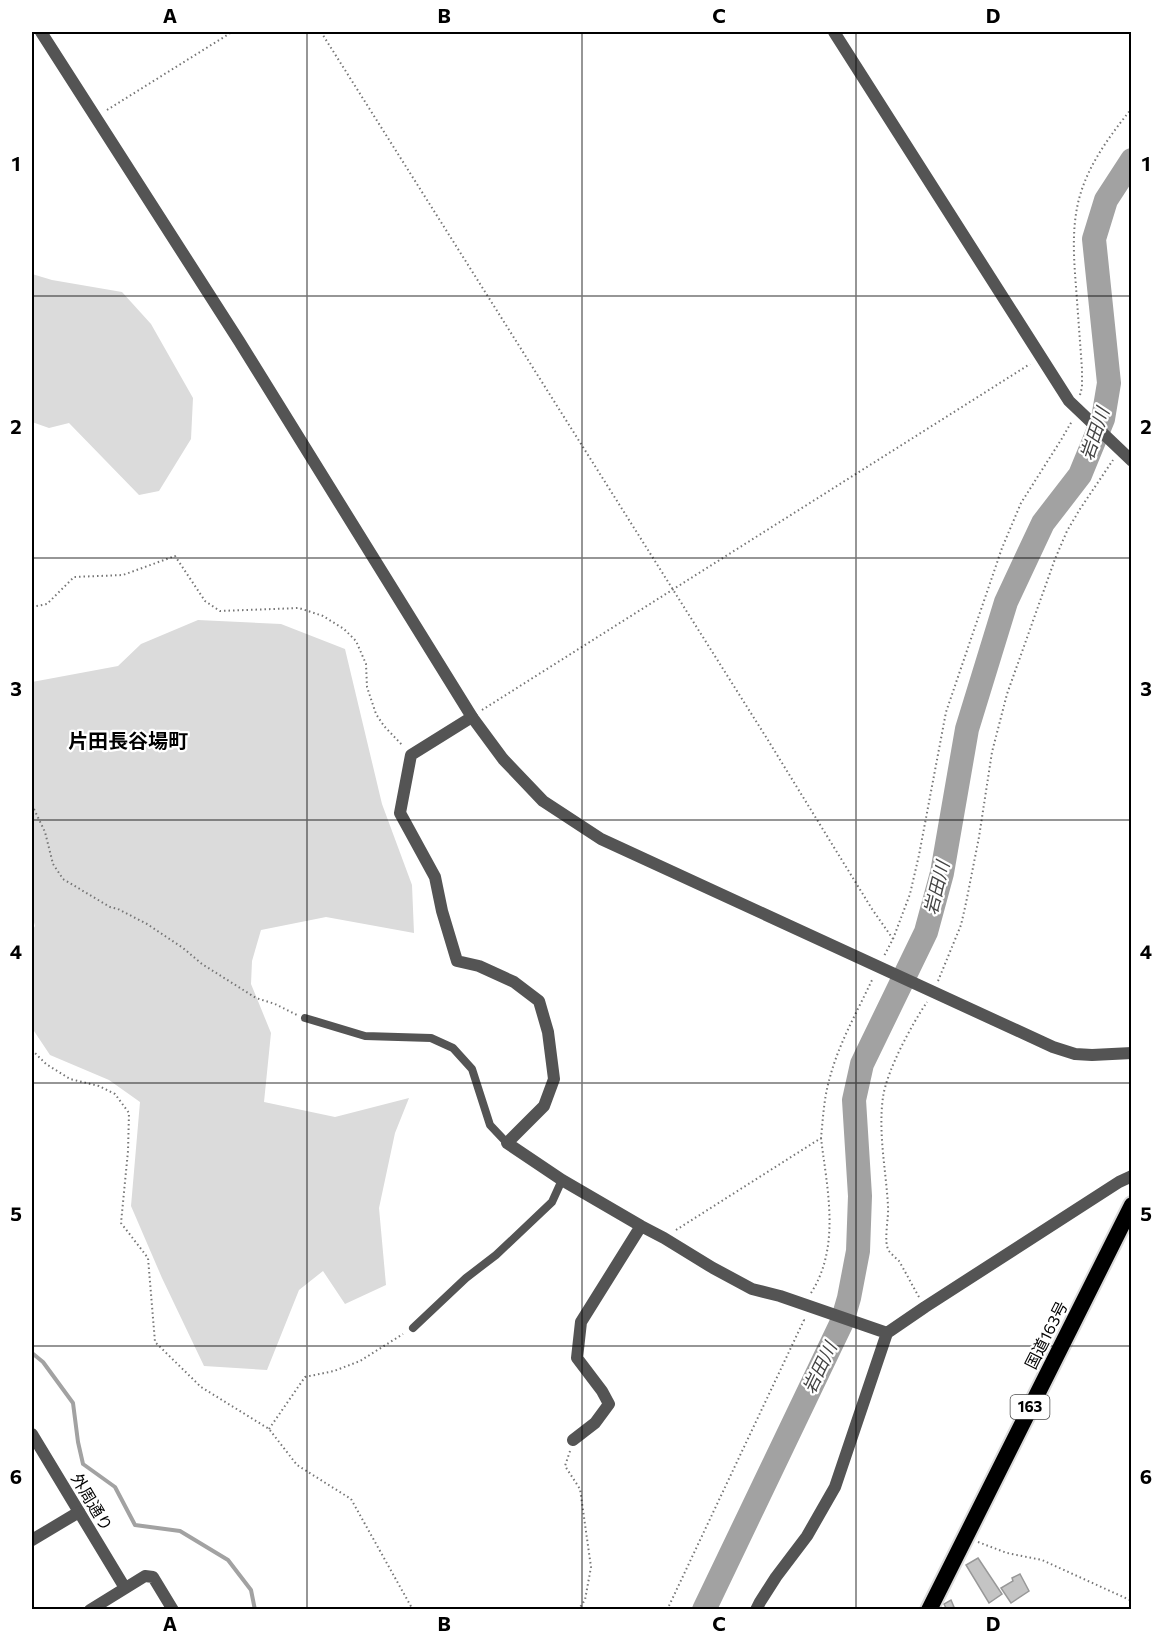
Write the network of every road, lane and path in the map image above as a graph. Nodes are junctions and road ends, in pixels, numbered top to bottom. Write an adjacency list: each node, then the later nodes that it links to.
1 (41, 32): 6 (street)
2 (232, 32): 6 (path)
3 (321, 32): 11 (path)
4 (834, 32): 7 (street)
5 (1131, 108): 8 (path)
6 (97, 117): 13 (street)
7 (1041, 357): 8 (street); 11 (path)
8 (1079, 412): 9 (street); 16 (path)
9 (1117, 448): 10 (street); 18 (path)
10 (1131, 461)
11 (672, 590): 13 (path); 16 (path)
12 (32, 607): 14 (path)
13 (472, 717): 14 (street); 17 (street)
14 (411, 755): 23 (street)
15 (32, 805): 19 (path)
16 (893, 939): 17 (path)
17 (879, 966): 18 (street); 22 (path)
18 (934, 992): 21 (street); 29 (path)
19 (305, 1018): 23 (lane)
20 (32, 1050): 33 (path)
21 (1131, 1053)
22 (821, 1138): 28 (path); 30 (path)
23 (507, 1143): 25 (street)
24 (1131, 1176): 29 (street)
25 (562, 1180): 27 (street); 31 (lane)
26 (1131, 1205): 37 (highway, 国道163号 / 163)
27 (641, 1226): 28 (street); 35 (street)
28 (664, 1238): 30 (street)
29 (925, 1307): 32 (street)
30 (805, 1309): 32 (street); 45 (path)
31 (414, 1328): 33 (path)
32 (887, 1333): 46 (street)
33 (269, 1429): 43 (path)
34 (32, 1434): 36 (street, 外周通り)
35 (573, 1440): 44 (path)
36 (79, 1512): 38 (street); 39 (street, 外周通り)
37 (965, 1537): 40 (path); 47 (highway, 国道163号 / 163)
38 (32, 1540)
39 (125, 1588): 41 (street); 42 (street)
40 (1131, 1601)
41 (90, 1610)
42 (173, 1610)
43 (413, 1610)
44 (578, 1610)
45 (667, 1610)
46 (756, 1610)
47 (928, 1610)

